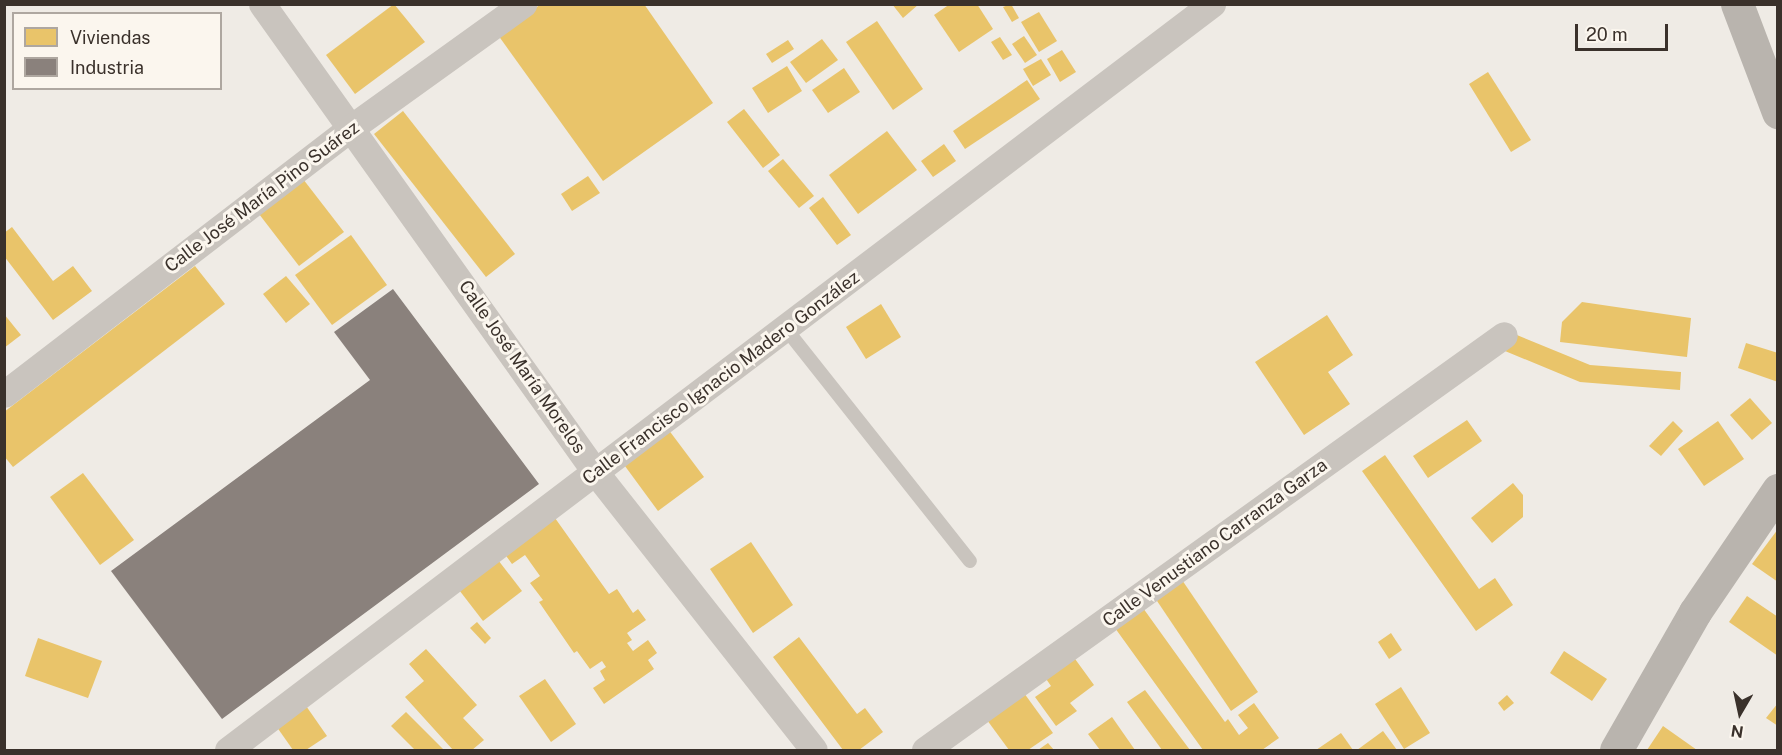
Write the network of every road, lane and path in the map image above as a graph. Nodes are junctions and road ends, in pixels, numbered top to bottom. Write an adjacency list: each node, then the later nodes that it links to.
1 (261, 4): 6 (street, Calle José María Morelos)
2 (523, 4): 6 (street, Calle José María Pino Suárez)
3 (1212, 4): 7 (street, Calle Francisco Ignacio Madero González)
4 (1737, 4): 5 (street)
5 (1778, 112)
6 (352, 128): 9 (street, Calle José María Pino Suárez); 10 (street, Calle José María Morelos)
7 (786, 329): 10 (street, Calle Francisco Ignacio Madero González); 12 (lane)
8 (1504, 335): 15 (street, Calle Venustiano Carranza Garza)
9 (4, 394)
10 (596, 473): 13 (street, Calle Francisco Ignacio Madero González); 14 (street, Calle José María Morelos)
11 (1778, 490): 16 (street)
12 (970, 561)
13 (228, 750)
14 (814, 750)
15 (925, 750)
16 (1616, 750)

